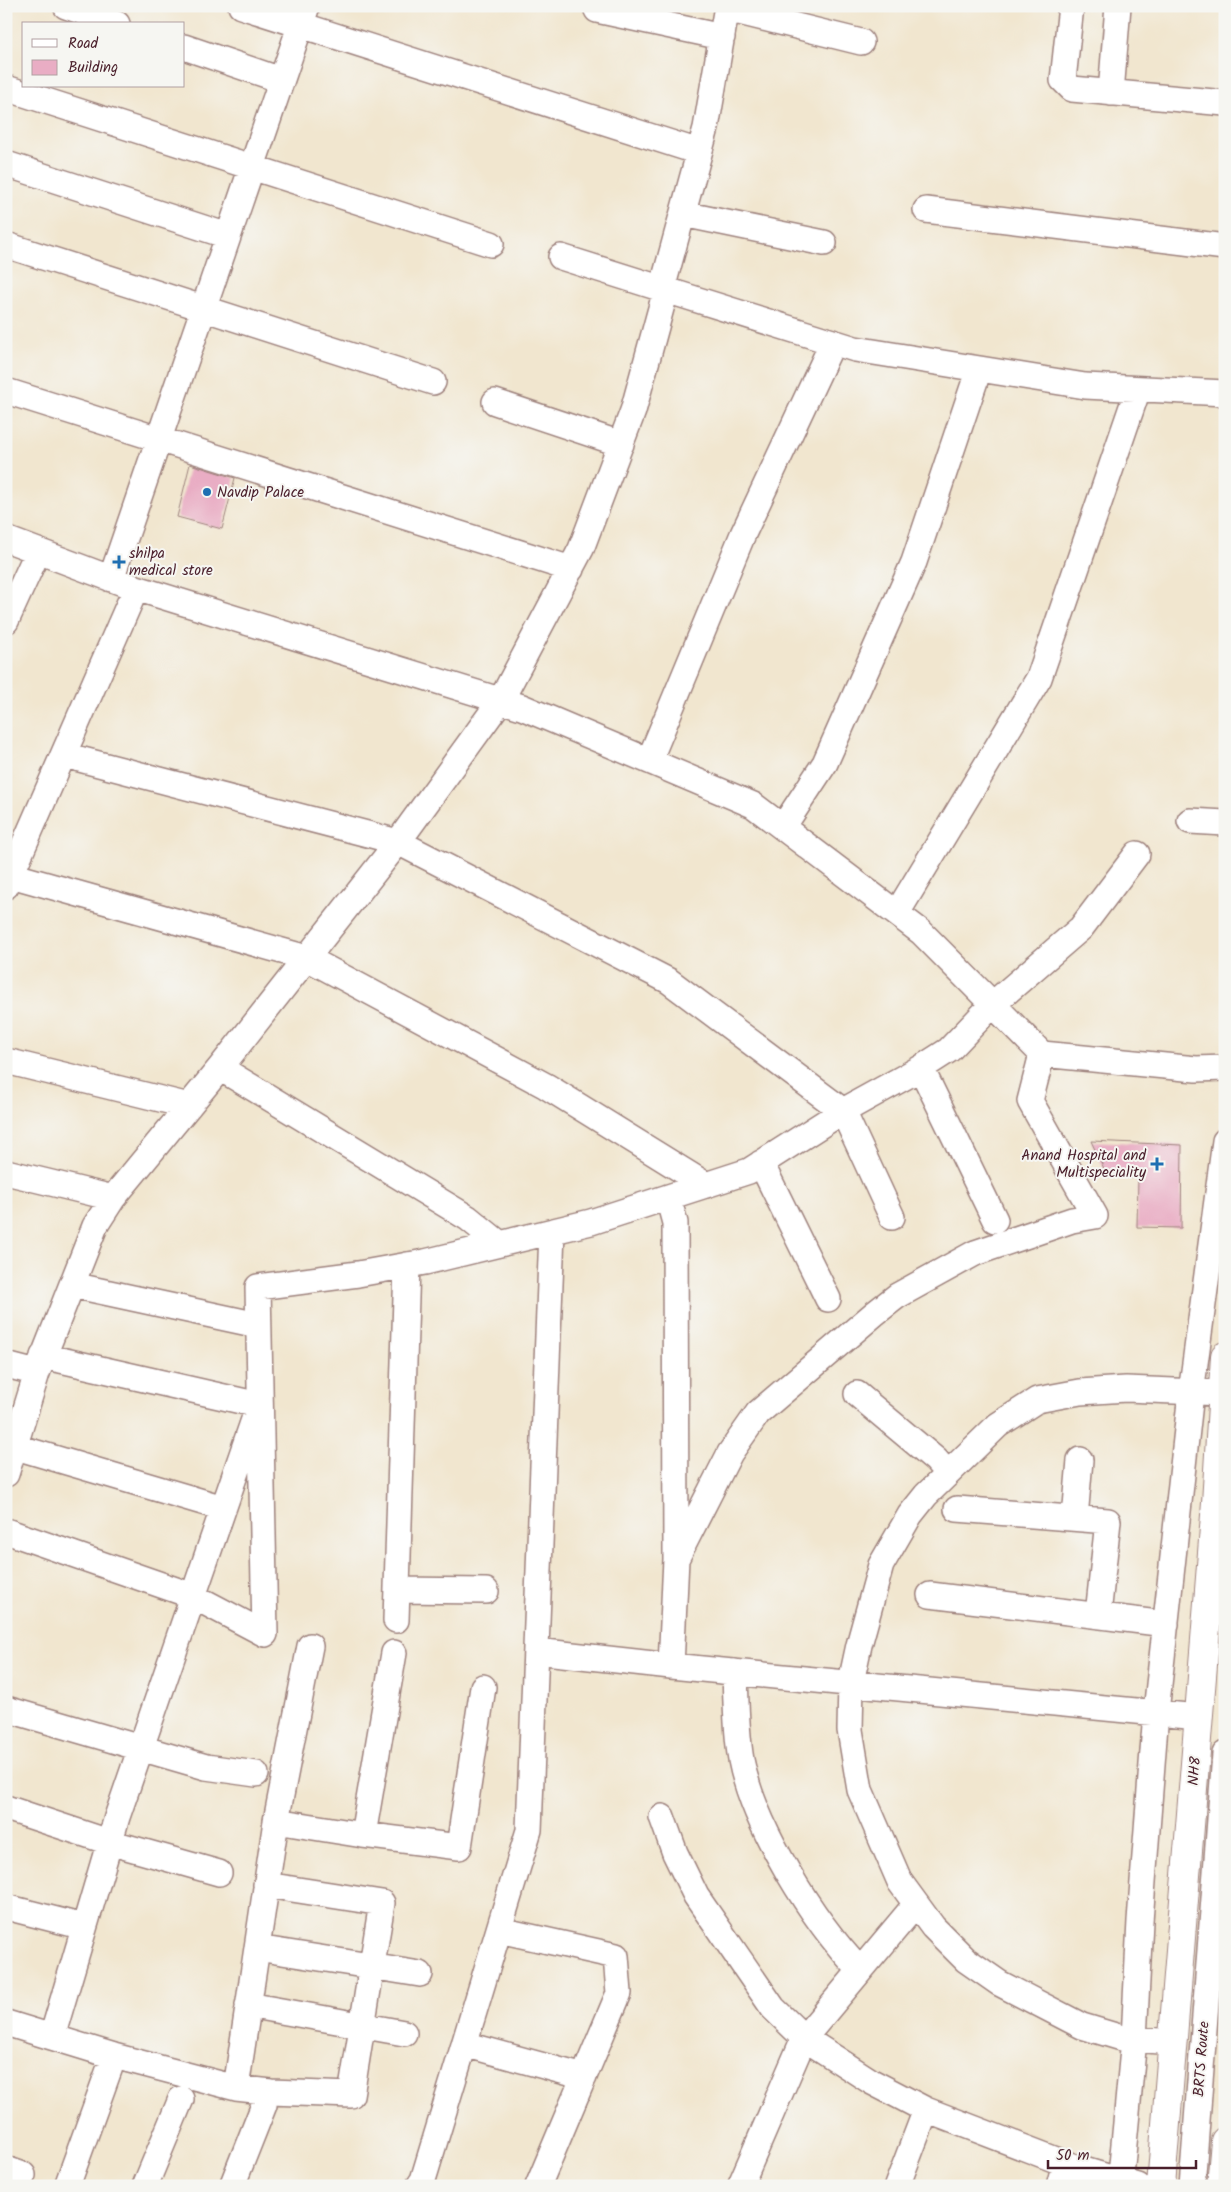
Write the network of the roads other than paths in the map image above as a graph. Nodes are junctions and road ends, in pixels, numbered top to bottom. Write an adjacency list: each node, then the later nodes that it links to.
1 (66, 6): 8 (street)
2 (241, 6): 7 (street)
3 (1071, 6): 14 (street)
4 (1118, 6): 14 (street)
5 (727, 8): 9 (street); 10 (street)
6 (597, 10): 9 (street)
7 (304, 16): 12 (street); 16 (street)
8 (111, 22)
9 (722, 37): 16 (street)
10 (861, 42)
11 (185, 47): 12 (street)
12 (281, 80): 18 (street)
13 (6, 88): 18 (street)
14 (1110, 93): 15 (street)
15 (1225, 103)
16 (699, 152): 20 (street)
17 (6, 164): 21 (street)
18 (251, 167): 21 (street); 23 (street)
19 (926, 210): 25 (street)
20 (683, 214): 22 (street); 27 (street)
21 (228, 236): 28 (street)
22 (824, 243)
23 (490, 244)
24 (6, 245): 28 (street)
25 (1225, 247)
26 (561, 257): 27 (street)
27 (666, 290): 29 (street); 37 (street)
28 (203, 309): 31 (street); 36 (street)
29 (833, 342): 30 (street); 46 (street)
30 (979, 369): 32 (street); 49 (street)
31 (433, 382)
32 (1138, 389): 34 (street); 53 (street)
33 (6, 392): 36 (street)
34 (1225, 393)
35 (495, 402): 37 (street)
36 (158, 439): 40 (street); 41 (street)
37 (621, 444): 40 (street)
38 (6, 539): 39 (street)
39 (38, 551): 41 (street); 43 (street)
40 (571, 569): 44 (street)
41 (111, 579): 42 (street)
42 (136, 588): 44 (street); 45 (street)
43 (6, 621)
44 (501, 700): 46 (street); 50 (street)
45 (64, 755): 50 (street); 52 (street)
46 (649, 761): 49 (street)
47 (1190, 821): 48 (street)
48 (1225, 823)
49 (783, 827): 53 (street)
50 (398, 842): 54 (street); 62 (street)
51 (1137, 854): 55 (street)
52 (9, 881): 54 (street)
53 (897, 913): 55 (street)
54 (307, 958): 58 (street); 66 (street)
55 (993, 1004): 56 (street); 59 (street)
56 (1042, 1054): 60 (street); 92 (street)
57 (6, 1060): 61 (street)
58 (220, 1068): 61 (street); 72 (street)
59 (921, 1068): 62 (street); 70 (street)
60 (1225, 1068)
61 (189, 1106): 68 (street)
62 (843, 1111): 64 (street); 69 (street)
63 (1225, 1141): 80 (street)
64 (761, 1163): 66 (street); 75 (street)
65 (6, 1172): 68 (street)
66 (706, 1185): 67 (street)
67 (668, 1197): 71 (street); 92 (street)
68 (113, 1198): 74 (street)
69 (892, 1216)
70 (994, 1220)
71 (552, 1232): 72 (street); 101 (street)
72 (500, 1244): 73 (street)
73 (407, 1265): 76 (street); 93 (street)
74 (72, 1285): 76 (street); 78 (street)
75 (828, 1299)
76 (258, 1325): 83 (street)
77 (1225, 1356): 82 (main road, NH8)
78 (40, 1365): 79 (street); 83 (street); 84 (street)
79 (6, 1366)
80 (1191, 1392): 82 (street); 87 (street); 99 (street)
81 (857, 1394): 87 (street)
82 (1222, 1394): 109 (main road, NH8)
83 (259, 1405): 88 (street); 96 (street)
84 (10, 1446): 86 (street); 88 (street)
85 (1080, 1460): 90 (street)
86 (6, 1474)
87 (947, 1474): 105 (street)
88 (224, 1508): 96 (street)
89 (957, 1509): 90 (street)
90 (1075, 1518): 97 (street)
91 (6, 1531): 96 (street)
92 (676, 1559): 103 (street)
93 (397, 1590): 94 (street); 98 (street)
94 (486, 1591)
95 (930, 1595): 97 (street)
96 (193, 1596): 110 (street)
97 (1098, 1616): 99 (street)
98 (396, 1620)
99 (1166, 1624): 108 (street)
100 (310, 1646): 115 (street)
101 (536, 1651): 103 (street); 123 (street)
102 (394, 1653): 116 (street)
103 (671, 1666): 104 (street)
104 (735, 1672): 105 (street); 126 (street)
105 (851, 1682): 108 (street); 120 (street)
106 (483, 1687): 116 (street)
107 (6, 1709): 110 (street)
108 (1156, 1712): 109 (street); 134 (street)
109 (1198, 1717): 135 (main road, NH8)
110 (141, 1747): 112 (street); 117 (street)
111 (1225, 1754): 154 (street, BRTS Route)
112 (256, 1774)
113 (6, 1808): 117 (street)
114 (662, 1817): 133 (street)
115 (276, 1821): 116 (street); 119 (street)
116 (363, 1834)
117 (109, 1842): 118 (street); 122 (street)
118 (219, 1873)
119 (266, 1884): 124 (street); 125 (street)
120 (916, 1904): 126 (street); 134 (street)
121 (6, 1908): 122 (street)
122 (84, 1927): 132 (street)
123 (499, 1930): 136 (street); 138 (street)
124 (257, 1948): 125 (street); 128 (street)
125 (372, 1966): 127 (street); 130 (street)
126 (860, 1970): 133 (street)
127 (420, 1974)
128 (248, 2005): 130 (street); 139 (street)
129 (6, 2023): 132 (street)
130 (362, 2026): 131 (street); 139 (street)
131 (404, 2033)
132 (52, 2037): 137 (street)
133 (804, 2038): 142 (street); 151 (street)
134 (1134, 2039): 135 (street); 146 (street)
135 (1172, 2042): 153 (main road, NH8)
136 (464, 2044): 138 (street); 145 (street)
137 (114, 2056): 139 (street); 147 (street)
138 (584, 2078): 150 (street)
139 (236, 2088)
140 (181, 2099): 148 (street)
141 (264, 2105): 149 (street)
142 (926, 2110): 144 (street); 152 (street)
143 (1225, 2141): 155 (main road)
144 (1062, 2174): 146 (street)
145 (426, 2184)
146 (1126, 2184)
147 (67, 2186)
148 (145, 2186)
149 (232, 2186)
150 (538, 2186)
151 (740, 2186)
152 (897, 2186)
153 (1160, 2186)
154 (1192, 2186)
155 (1221, 2186)

